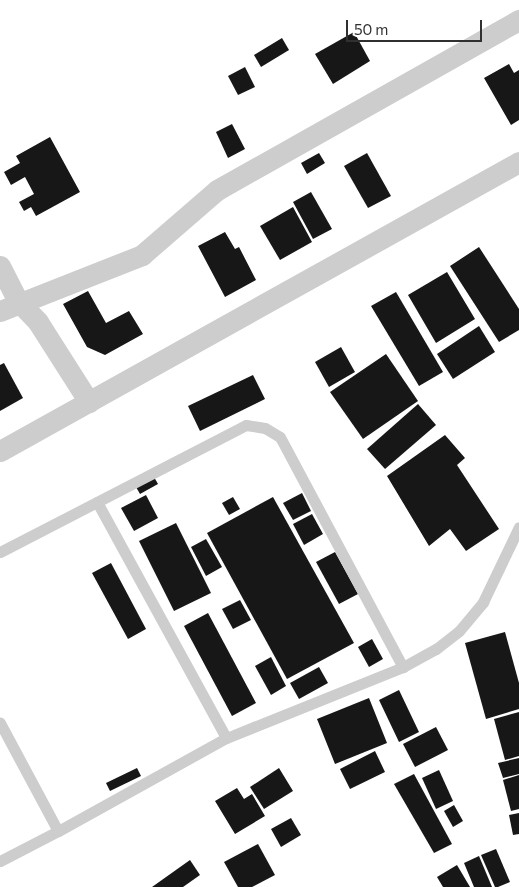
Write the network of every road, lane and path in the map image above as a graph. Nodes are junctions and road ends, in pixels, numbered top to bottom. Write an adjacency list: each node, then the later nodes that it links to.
1 (519, 20): 4 (street)
2 (519, 162): 5 (street)
3 (0, 266): 4 (street)
4 (9, 306): 5 (street)
5 (89, 402): 6 (street)
6 (0, 450)
7 (98, 502): 9 (lane); 10 (lane); 12 (lane)
8 (519, 527): 10 (lane)
9 (0, 552)
10 (403, 667): 12 (lane)
11 (0, 723): 13 (lane)
12 (226, 738): 13 (lane)
13 (58, 831): 14 (lane)
14 (0, 861)

